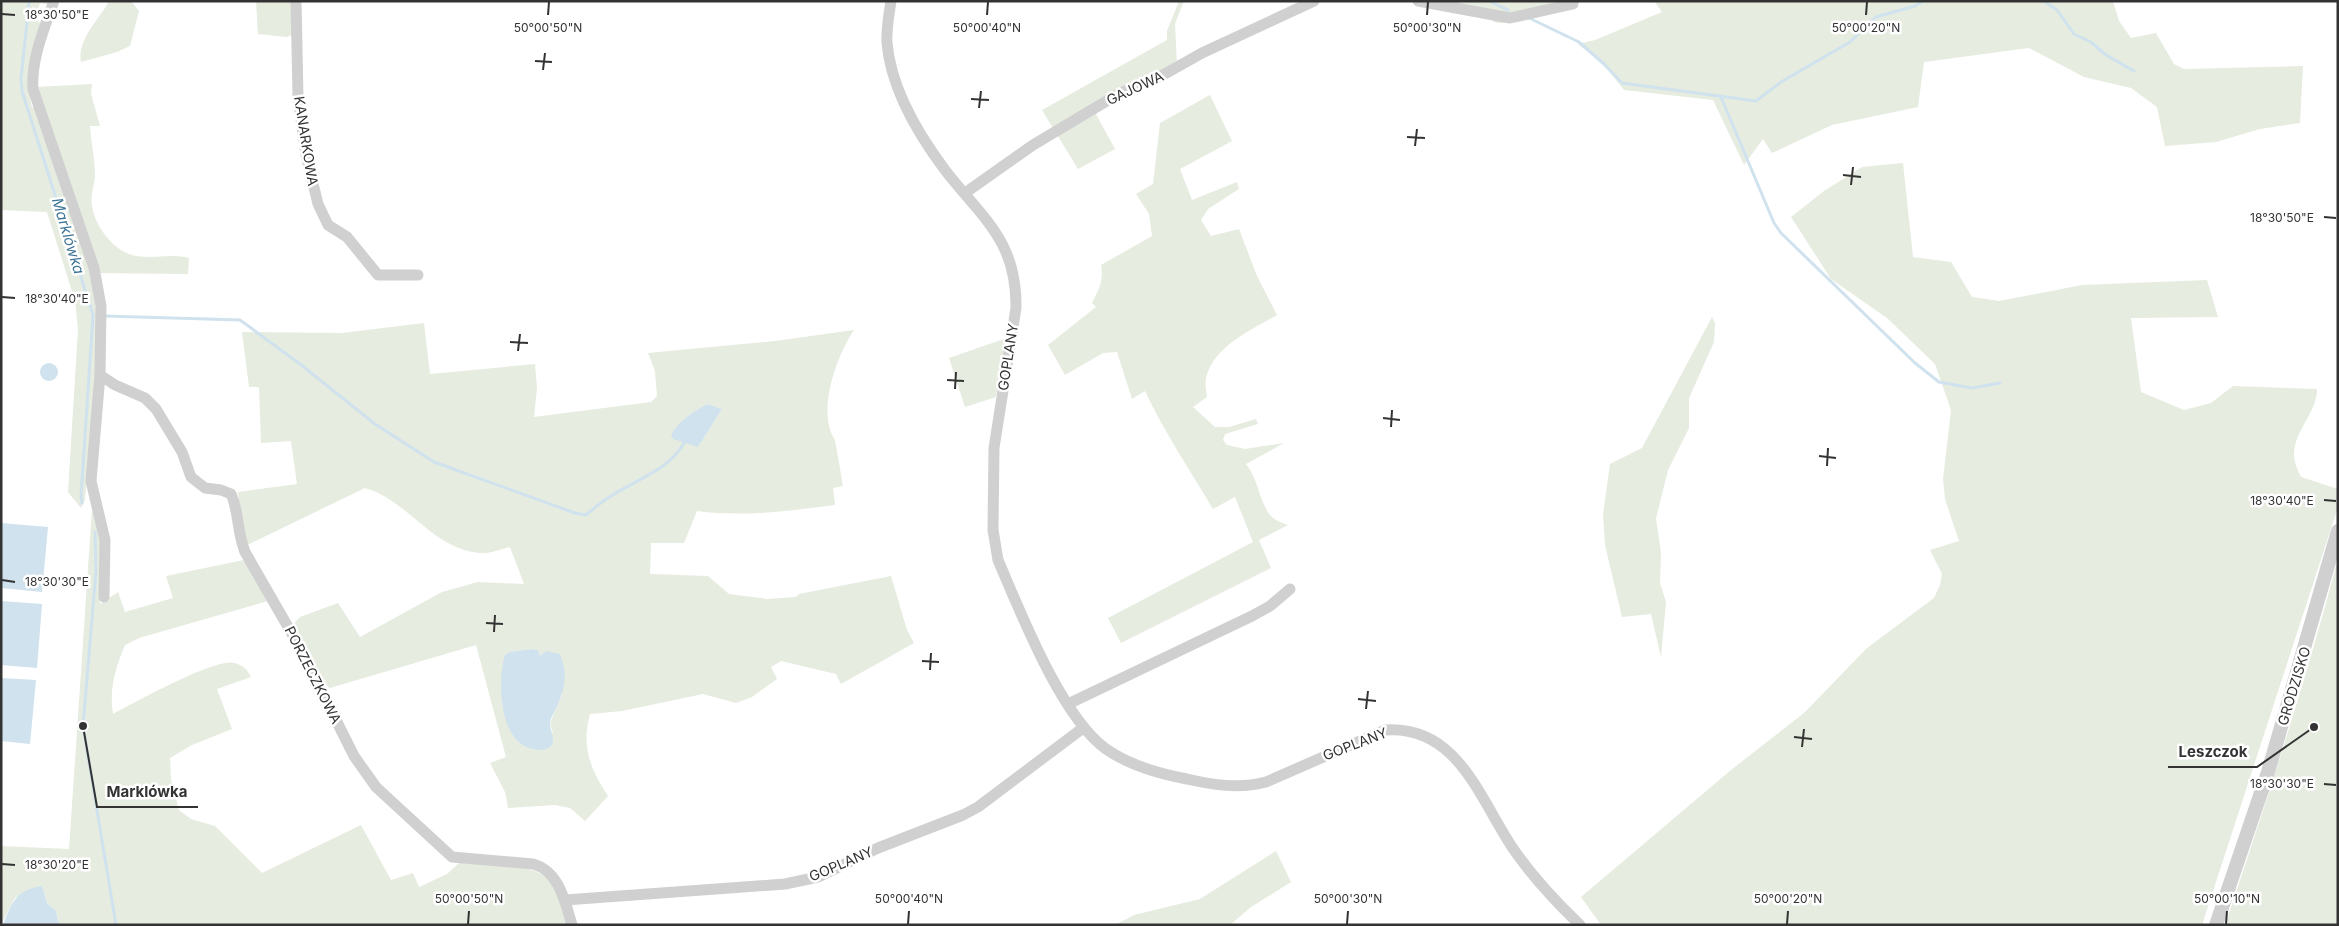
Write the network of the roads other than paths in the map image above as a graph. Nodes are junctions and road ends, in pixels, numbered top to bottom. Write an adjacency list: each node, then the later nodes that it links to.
1 (54, 1): 9 (street)
2 (296, 1): 8 (street, KANARKOWA)
3 (891, 1): 7 (street, GOPLANY)
4 (1314, 1): 7 (street, GAJOWA)
5 (1418, 1): 6 (street)
6 (1573, 4)
7 (965, 193): 13 (street, GOPLANY)
8 (418, 275)
9 (100, 375): 12 (street); 15 (street, PORZECZKOWA)
10 (2338, 531): 18 (street, GRODZISKO)
11 (1290, 588): 13 (street)
12 (104, 597)
13 (1068, 704): 14 (street, GOPLANY)
14 (1083, 728): 15 (street, GOPLANY); 17 (street, GOPLANY)
15 (565, 900): 16 (street, PORZECZKOWA)
16 (572, 925)
17 (1580, 925)
18 (2216, 925)

